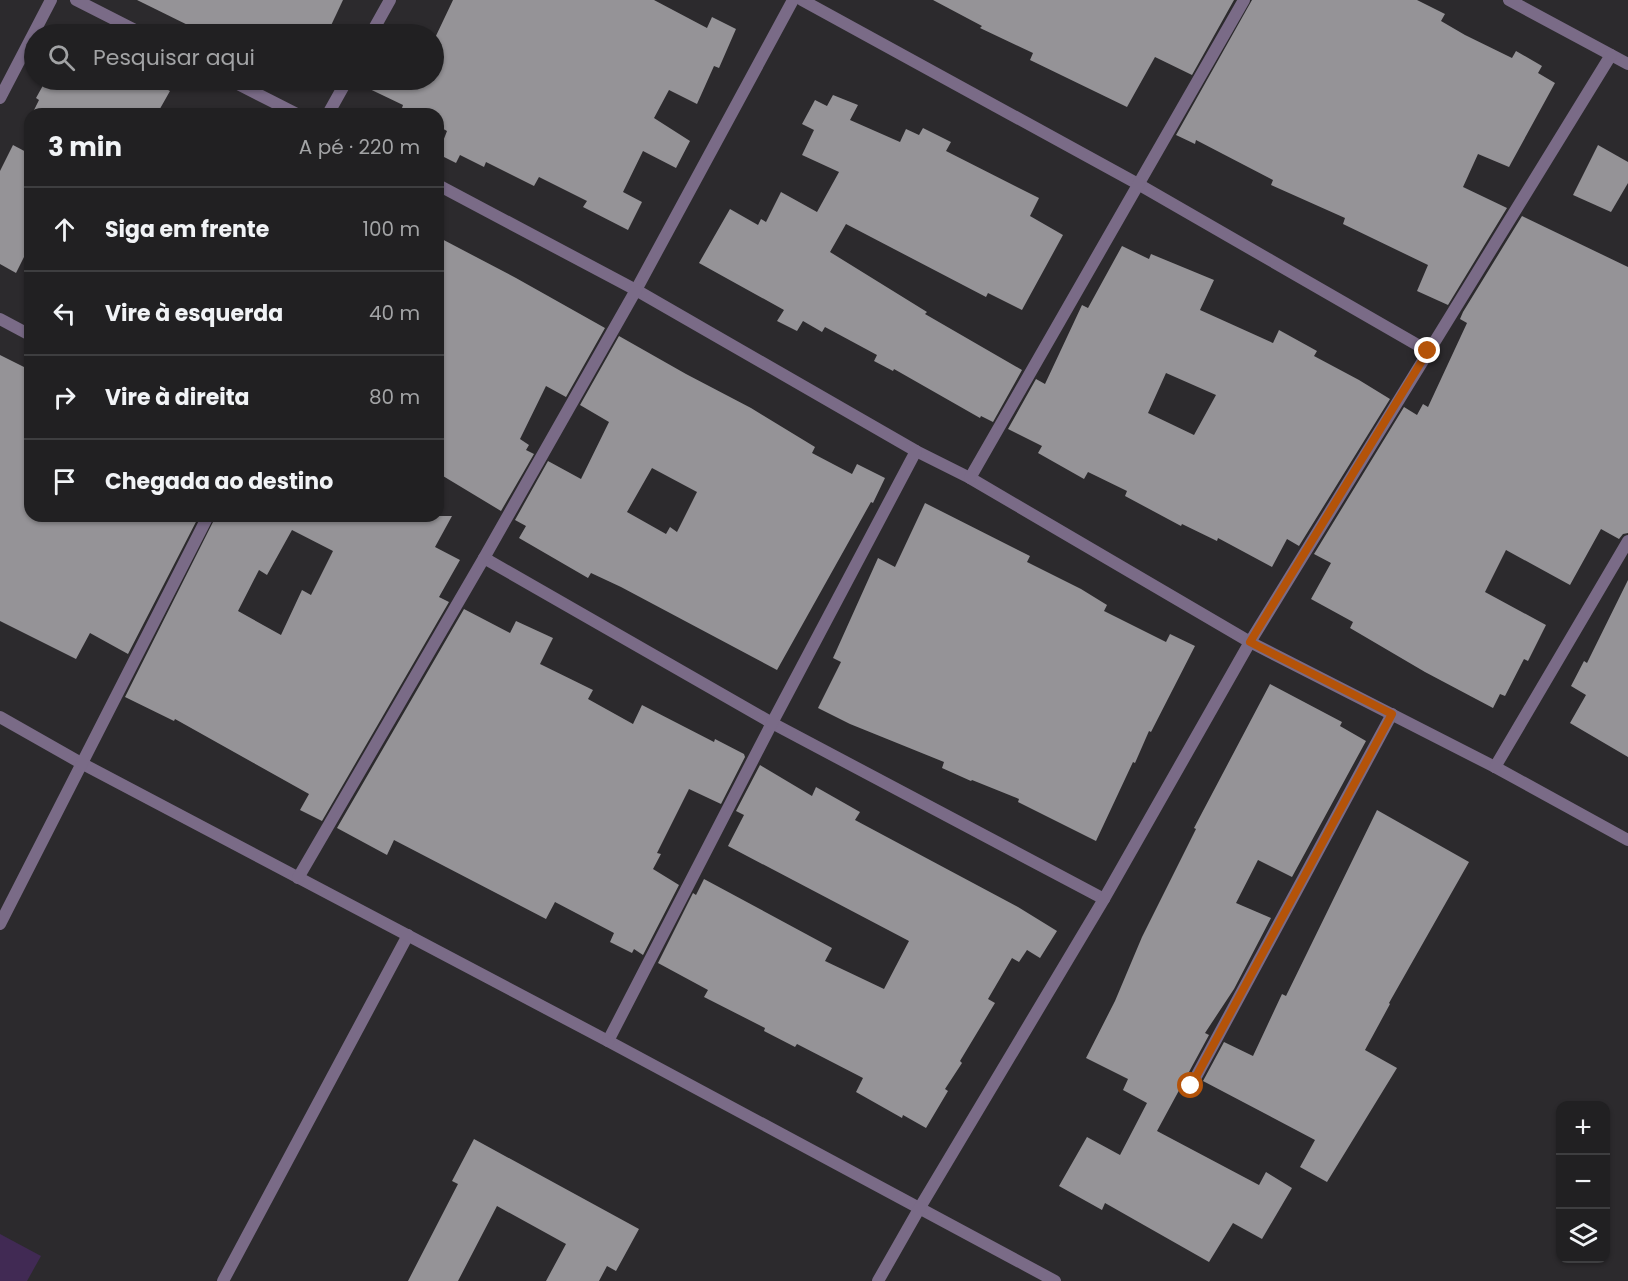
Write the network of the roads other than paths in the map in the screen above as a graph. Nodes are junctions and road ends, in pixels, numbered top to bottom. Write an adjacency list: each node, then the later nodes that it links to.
1 (51, 0): 8 (street)
2 (76, 0): 9 (street)
3 (390, 0): 10 (street)
4 (793, 0): 21 (street)
5 (802, 0): 19 (street)
6 (1244, 0): 19 (street)
7 (1509, 0): 12 (street)
8 (39, 24)
9 (123, 24)
10 (377, 24)
11 (24, 52): 16 (street)
12 (1611, 55): 13 (street); 24 (street)
13 (1628, 64)
14 (250, 90): 17 (street)
15 (341, 90): 18 (street)
16 (0, 98)
17 (285, 108)
18 (331, 108)
19 (1138, 184): 24 (street); 26 (street)
20 (444, 188): 21 (street)
21 (636, 290): 25 (street); 29 (street)
22 (0, 320): 23 (street)
23 (24, 331)
24 (1428, 351): 30 (street)
25 (916, 451): 26 (street); 33 (street)
26 (970, 478): 30 (street)
27 (205, 522): 34 (street)
28 (1628, 541): 35 (street)
29 (484, 558): 33 (street); 37 (street)
30 (1250, 642): 31 (street); 38 (street)
31 (1392, 714): 35 (street); 42 (street)
32 (0, 717): 34 (street)
33 (772, 723): 38 (street); 41 (street)
34 (81, 763): 37 (street); 39 (street)
35 (1495, 767): 36 (street)
36 (1628, 840)
37 (298, 878): 40 (street)
38 (1104, 899): 43 (street)
39 (0, 924)
40 (408, 935): 41 (street); 44 (street)
41 (608, 1041): 43 (street)
42 (1191, 1086)
43 (919, 1209): 45 (street); 46 (street)
44 (223, 1281)
45 (878, 1281)
46 (1055, 1281)

